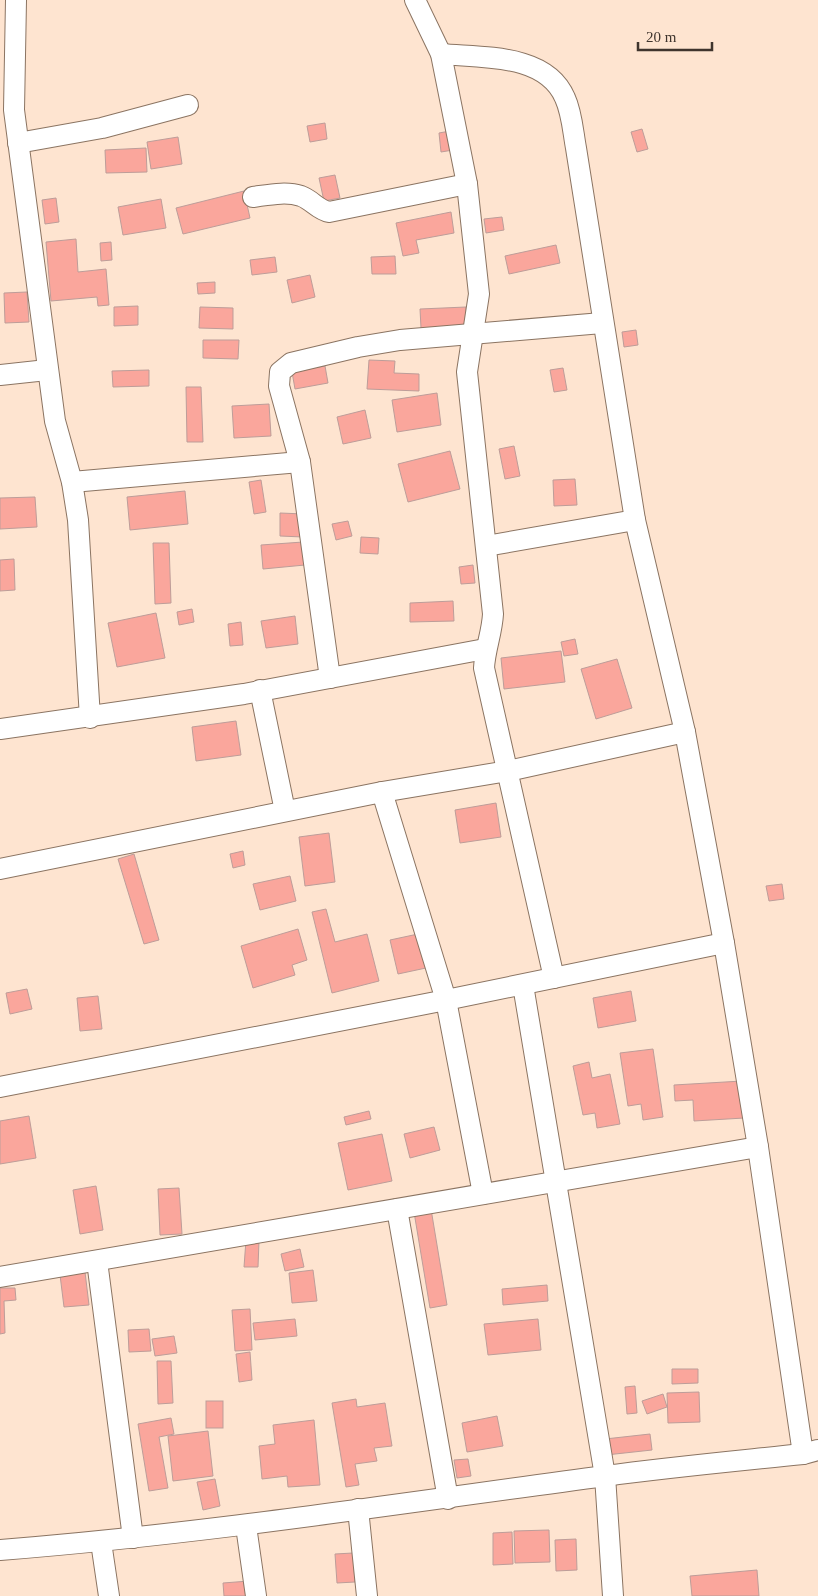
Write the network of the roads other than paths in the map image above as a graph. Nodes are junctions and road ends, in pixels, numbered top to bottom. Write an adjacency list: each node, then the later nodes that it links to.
1 (16, 0): 5 (street)
2 (416, 0): 3 (street)
3 (441, 54): 7 (street); 9 (street)
4 (188, 105): 6 (street)
5 (7, 111): 6 (street)
6 (18, 144): 11 (street)
7 (467, 184): 8 (street); 10 (street)
8 (253, 196)
9 (602, 322): 10 (street); 15 (street)
10 (472, 335): 13 (street); 16 (street)
11 (47, 370): 12 (street); 14 (street)
12 (0, 375)
13 (300, 462): 14 (street); 18 (street)
14 (72, 482): 20 (street)
15 (635, 520): 16 (street); 22 (street)
16 (486, 546): 17 (street)
17 (485, 649): 18 (street); 23 (street)
18 (330, 678): 19 (street)
19 (260, 690): 20 (street); 25 (street)
20 (90, 718): 21 (street)
21 (0, 729)
22 (685, 732): 23 (street); 27 (street)
23 (508, 771): 24 (street); 28 (street)
24 (382, 792): 25 (street); 30 (street)
25 (285, 811): 26 (street)
26 (0, 869)
27 (724, 943): 28 (street); 32 (street)
28 (554, 978): 29 (street)
29 (523, 984): 30 (street); 33 (street)
30 (446, 1000): 31 (street); 34 (street)
31 (0, 1088)
32 (758, 1147): 33 (street); 38 (street)
33 (556, 1182): 34 (street); 39 (street)
34 (483, 1194): 35 (street)
35 (397, 1209): 36 (street); 40 (street)
36 (97, 1261): 37 (street); 43 (street)
37 (0, 1277)
38 (810, 1452): 39 (street)
39 (605, 1476): 40 (street); 49 (street)
40 (448, 1499): 41 (street)
41 (358, 1509): 42 (street); 48 (street)
42 (246, 1526): 43 (street); 47 (street)
43 (132, 1538): 44 (street)
44 (101, 1542): 45 (street); 46 (street)
45 (0, 1550)
46 (109, 1596)
47 (256, 1596)
48 (367, 1596)
49 (613, 1596)

